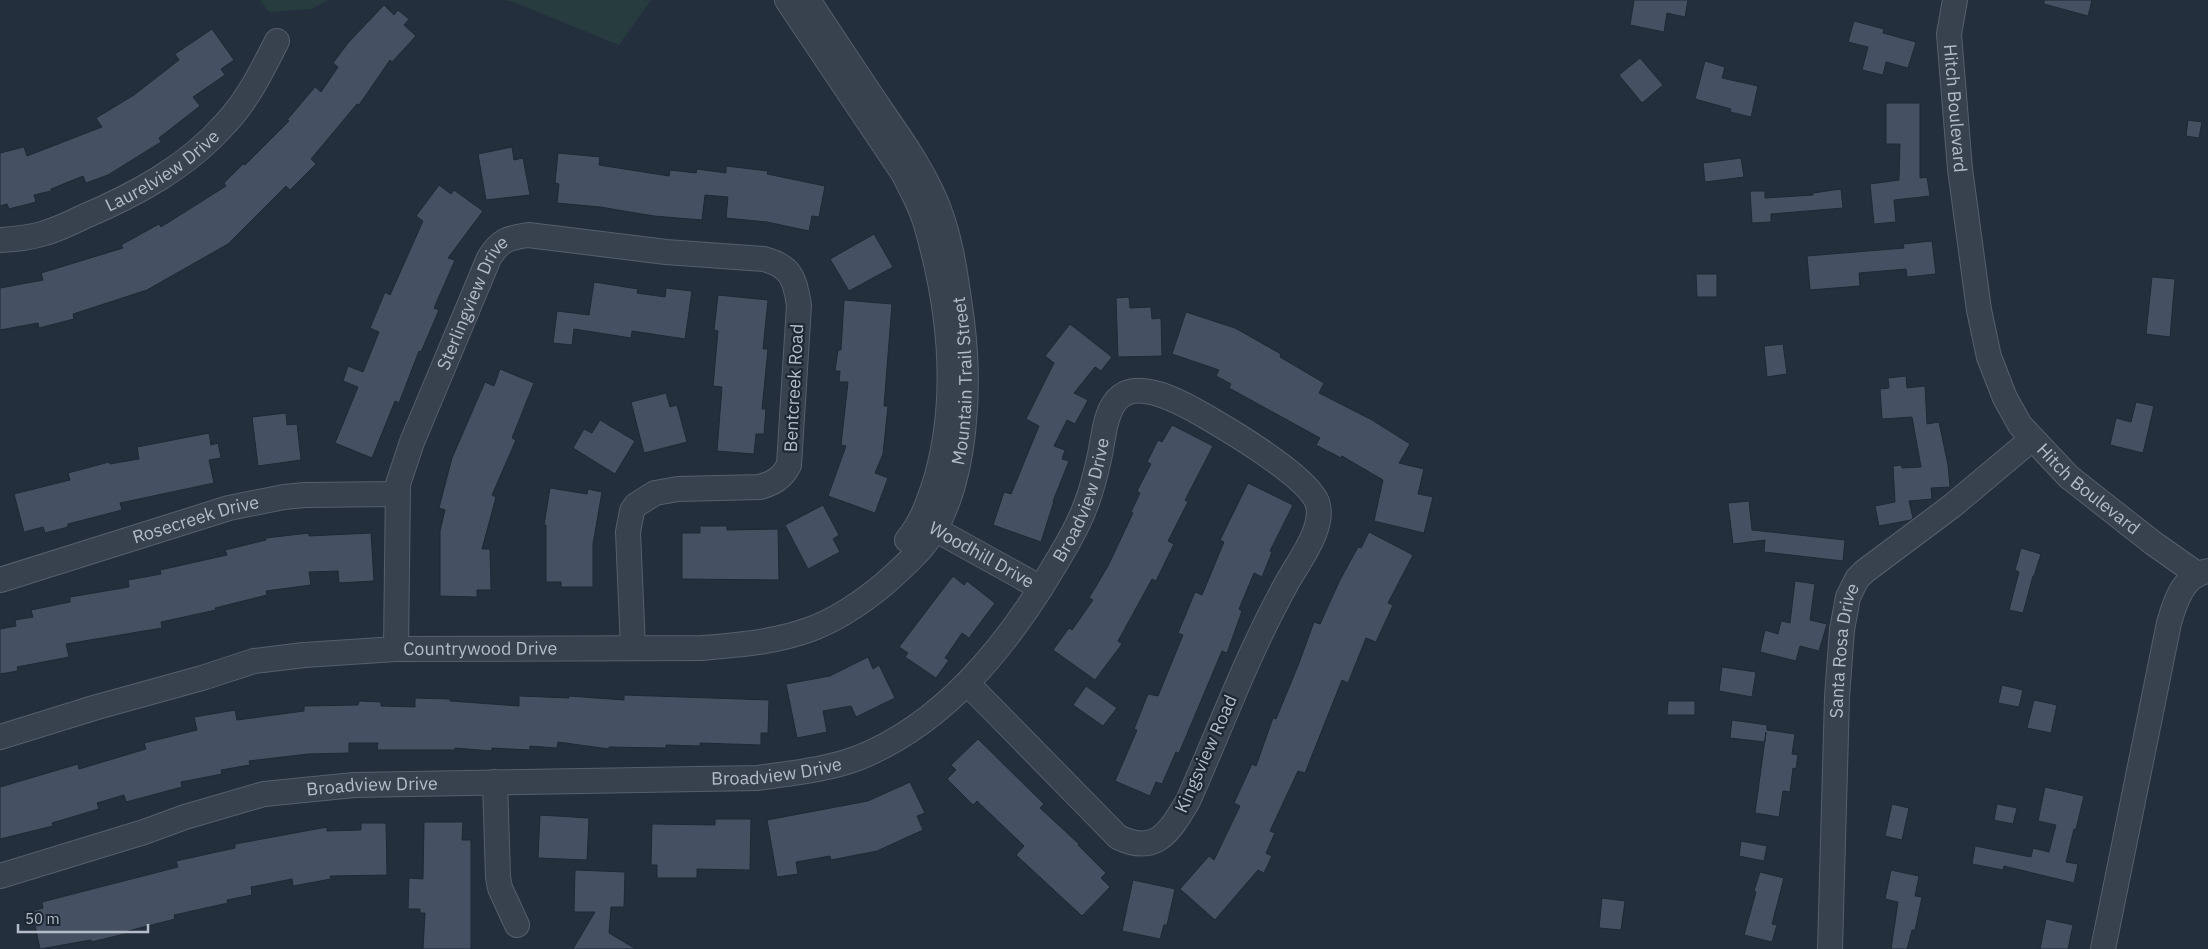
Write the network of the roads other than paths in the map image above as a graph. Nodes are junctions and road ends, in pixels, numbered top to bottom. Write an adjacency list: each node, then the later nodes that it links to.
1 (787, 0): 10 (street, Mountain Trail Street)
2 (808, 0): 10 (street, Mountain Trail Street)
3 (1955, 0): 7 (street, Hitch Boulevard)
4 (278, 40): 5 (street, Laurelview Drive)
5 (0, 240)
6 (789, 272): 8 (street, Sterlingview Drive); 14 (street, Bentcreek Road)
7 (2032, 439): 11 (street, Hitch Boulevard); 22 (street, Santa Rosa Drive)
8 (397, 494): 12 (street, Rosecreek Drive); 15 (street, Sterlingview Drive)
9 (1319, 512): 13 (street, Broadview Drive); 16 (street, Kingsview Road)
10 (928, 526): 13 (street, Woodhill Drive); 14 (street, Countrywood Drive)
11 (2203, 572): 23 (street, Hitch Boulevard)
12 (0, 580)
13 (1041, 588): 16 (street, Broadview Drive)
14 (633, 641): 15 (street, Countrywood Drive)
15 (396, 642): 17 (street, Countrywood Drive); 18 (street, Countrywood Drive)
16 (966, 684): 19 (street, Broadview Drive)
17 (0, 722)
18 (0, 737)
19 (495, 782): 20 (street, Broadview Drive); 21 (street)
20 (0, 876)
21 (517, 925)
22 (1830, 949)
23 (2104, 949)

